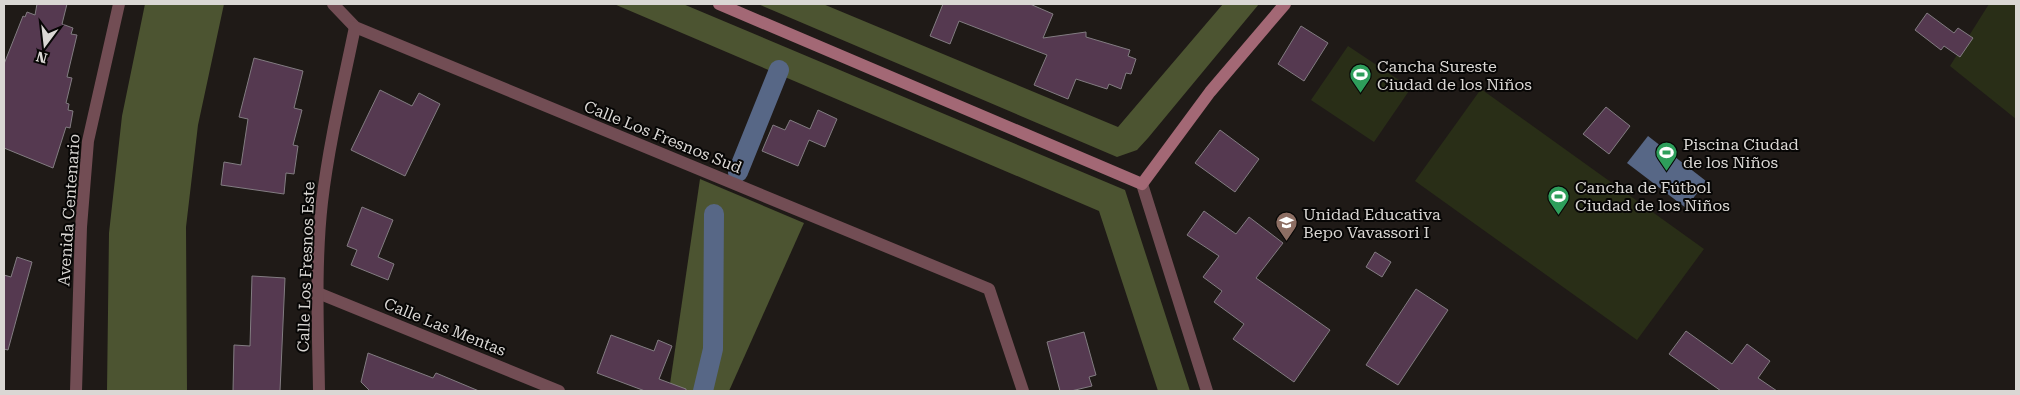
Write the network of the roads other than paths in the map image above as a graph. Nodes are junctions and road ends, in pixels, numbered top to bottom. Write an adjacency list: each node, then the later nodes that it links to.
1 (119, 4): 8 (street, Avenida Centenario)
2 (333, 4): 5 (street, Calle Los Fresnos Sud)
3 (719, 4): 6 (street)
4 (1285, 4): 6 (street)
5 (355, 27): 7 (street, Calle Los Fresnos Este); 11 (street, Calle Los Fresnos Sud)
6 (1142, 184): 12 (street)
7 (318, 293): 9 (street, Calle Los Fresnos Este); 10 (street, Calle Las Mentas)
8 (76, 391)
9 (319, 391)
10 (559, 391)
11 (1023, 391)
12 (1207, 391)

